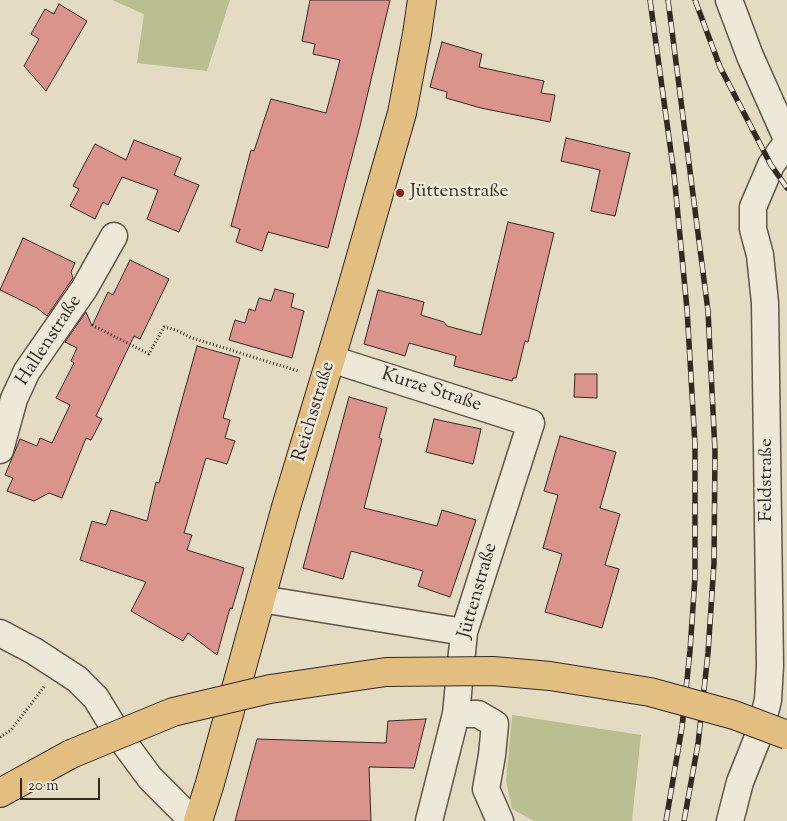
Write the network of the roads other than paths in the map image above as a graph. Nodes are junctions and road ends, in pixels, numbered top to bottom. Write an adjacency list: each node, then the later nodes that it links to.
1 (422, 0): 6 (main road, Reichsstraße)
2 (730, 0): 3 (street)
3 (778, 91): 4 (street)
4 (787, 141): 19 (street, Feldstraße)
5 (114, 236): 8 (street, Hallenstraße)
6 (328, 368): 7 (street, Kurze Straße); 9 (main road, Reichsstraße)
7 (531, 423): 10 (street, Jüttenstraße)
8 (0, 450)
9 (260, 599): 10 (street); 16 (main road, Reichsstraße)
10 (464, 632): 12 (street, Jüttenstraße)
11 (0, 633): 15 (street)
12 (456, 714): 17 (street, Jüttenstraße); 18 (street)
13 (787, 735): 14 (main road, bridge)
14 (0, 793)
15 (193, 821)
16 (198, 821)
17 (429, 821)
18 (500, 821)
19 (730, 821)

